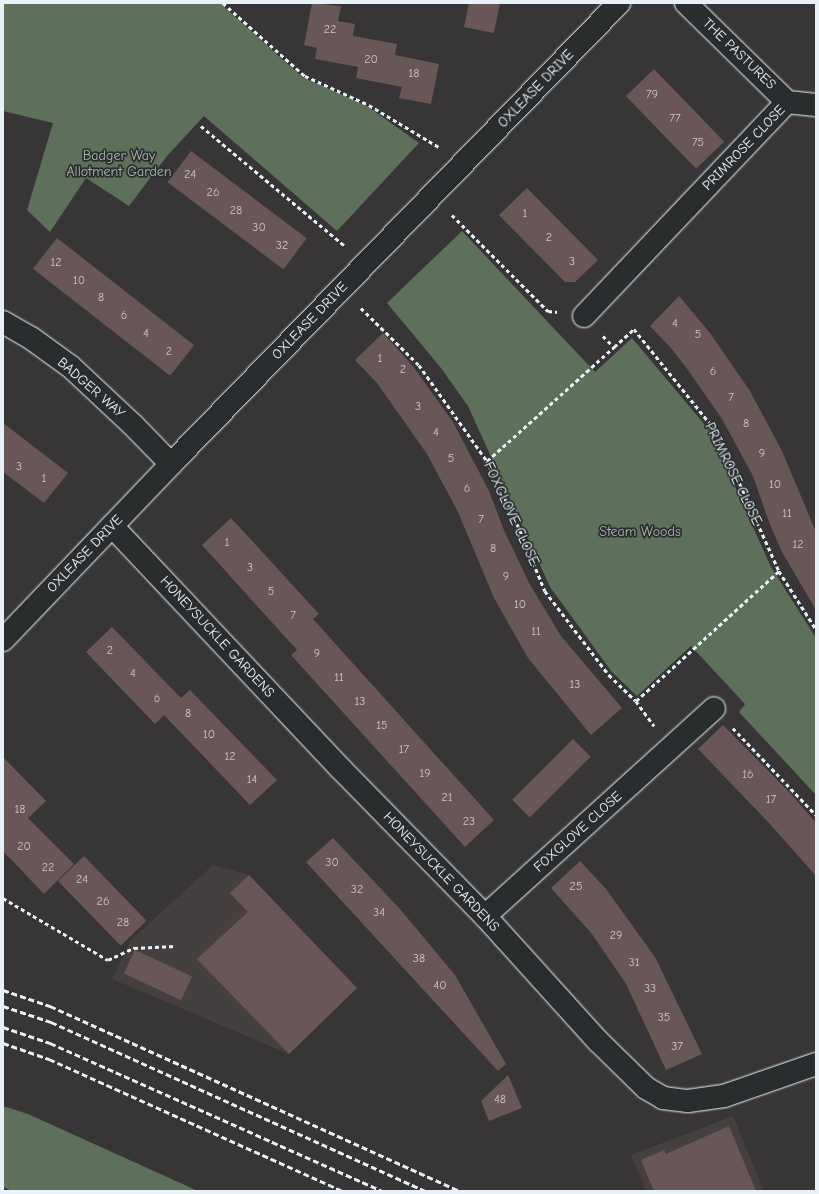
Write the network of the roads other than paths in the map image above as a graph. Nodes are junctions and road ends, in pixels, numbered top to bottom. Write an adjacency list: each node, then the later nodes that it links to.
1 (619, 3): 7 (street, OXLEASE DRIVE)
2 (686, 3): 3 (street, THE PASTURES)
3 (787, 102): 4 (street, THE PASTURES); 5 (street, PRIMROSE CLOSE)
4 (816, 105)
5 (584, 316)
6 (3, 322): 7 (street, BADGER WAY)
7 (171, 464): 8 (street, OXLEASE DRIVE)
8 (112, 526): 9 (street, OXLEASE DRIVE); 11 (street, HONEYSUCKLE GARDENS)
9 (3, 640)
10 (714, 708): 11 (street, FOXGLOVE CLOSE)
11 (485, 916): 12 (street, HONEYSUCKLE GARDENS)
12 (816, 1064)

